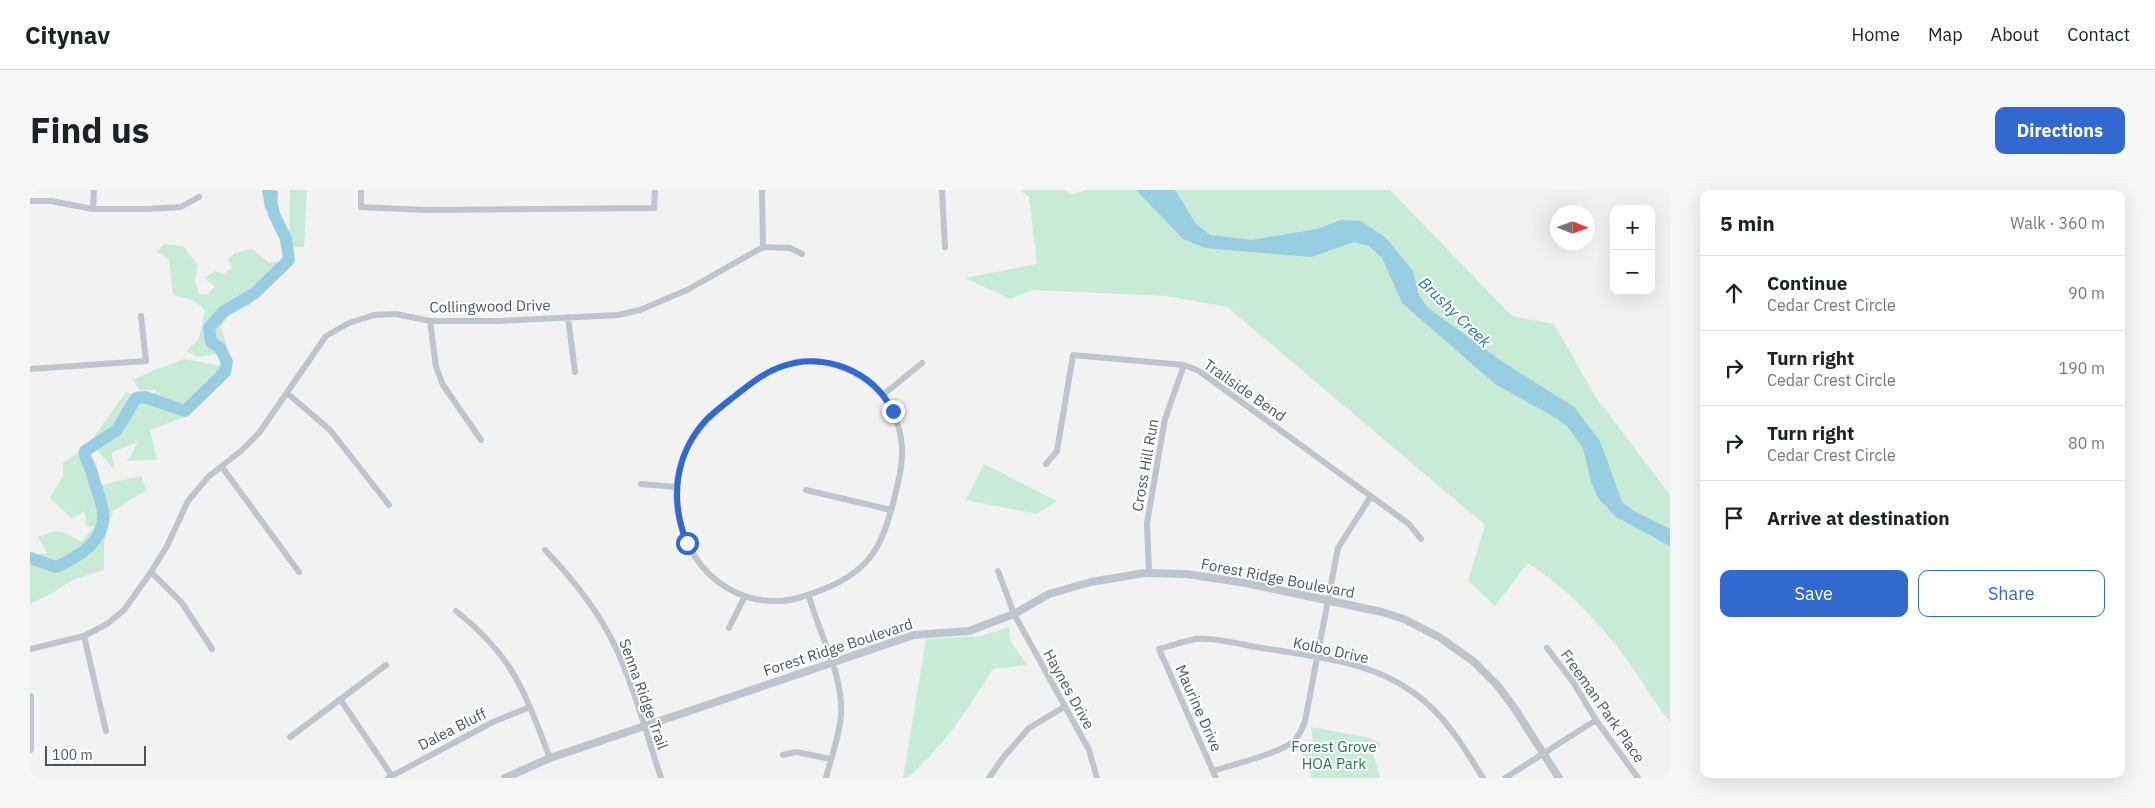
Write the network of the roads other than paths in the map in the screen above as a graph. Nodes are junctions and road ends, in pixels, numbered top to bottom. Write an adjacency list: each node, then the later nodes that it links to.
1 (94, 190): 8 (street)
2 (361, 190): 3 (street)
3 (655, 190)
4 (762, 190): 10 (street)
5 (942, 190): 9 (street)
6 (199, 196): 8 (street)
7 (30, 201): 8 (street)
8 (93, 209)
9 (945, 246)
10 (763, 247): 11 (street); 13 (street, Collingwood Drive)
11 (802, 254)
12 (141, 316): 17 (street)
13 (568, 317): 14 (street, Collingwood Drive); 18 (street)
14 (430, 321): 19 (street, Collingwood Drive); 21 (street)
15 (922, 363): 20 (street)
16 (1184, 365): 22 (street, Trailside Bend); 27 (street, Trailside Bend); 35 (street, Cross Hill Run)
17 (30, 369)
18 (575, 372)
19 (287, 393): 23 (street, Collingwood Drive); 28 (street)
20 (883, 395): 25 (street); 29 (street)
21 (481, 440)
22 (1046, 464)
23 (222, 467): 33 (street, Collingwood Drive); 34 (street)
24 (641, 484): 25 (street)
25 (676, 487): 36 (street)
26 (806, 490): 29 (street)
27 (1371, 496): 30 (street, Trailside Bend); 38 (street)
28 (389, 505)
29 (891, 510): 37 (street)
30 (1421, 538)
31 (545, 550): 55 (street, Senna Ridge Trail)
32 (998, 571): 40 (street, Haynes Drive)
33 (151, 572): 42 (street, Collingwood Drive); 45 (street)
34 (299, 572)
35 (1149, 573): 38 (street, Forest Ridge Boulevard); 40 (street, Forest Ridge Boulevard)
36 (745, 596): 37 (street); 41 (street)
37 (809, 596): 48 (street)
38 (1327, 601): 47 (street); 59 (street, Forest Ridge Boulevard)
39 (456, 611): 52 (street)
40 (1014, 614): 48 (street, Forest Ridge Boulevard); 53 (street, Haynes Drive)
41 (729, 628)
42 (84, 636): 44 (street, Collingwood Drive); 56 (street)
43 (1547, 648): 54 (street, Freeman Park Place)
44 (30, 649)
45 (212, 649)
46 (1159, 649): 47 (street, Kolbo Drive); 63 (street, Maurine Drive)
47 (1317, 658): 63 (street); 71 (street, Kolbo Drive)
48 (832, 663): 55 (street, Forest Ridge Boulevard); 62 (street)
49 (386, 665): 51 (street)
50 (30, 697): 58 (street)
51 (340, 699): 57 (street); 64 (street)
52 (530, 707): 61 (street); 64 (street, Dalea Bluff)
53 (1064, 707): 68 (street); 69 (street, Haynes Drive)
54 (1596, 720): 59 (street); 74 (street, Freeman Park Place)
55 (643, 725): 61 (street, Forest Ridge Boulevard); 66 (street, Senna Ridge Trail)
56 (106, 731)
57 (290, 737)
58 (30, 749)
59 (1543, 752): 72 (street); 73 (street, Forest Ridge Boulevard)
60 (783, 756): 62 (street)
61 (550, 758): 65 (street, Forest Ridge Boulevard)
62 (831, 760): 67 (street)
63 (1214, 771): 70 (street, Maurine Drive)
64 (390, 777)
65 (505, 778)
66 (661, 778)
67 (826, 778)
68 (989, 778)
69 (1097, 778)
70 (1216, 778)
71 (1483, 778)
72 (1505, 778)
73 (1559, 778)
74 (1638, 778)

